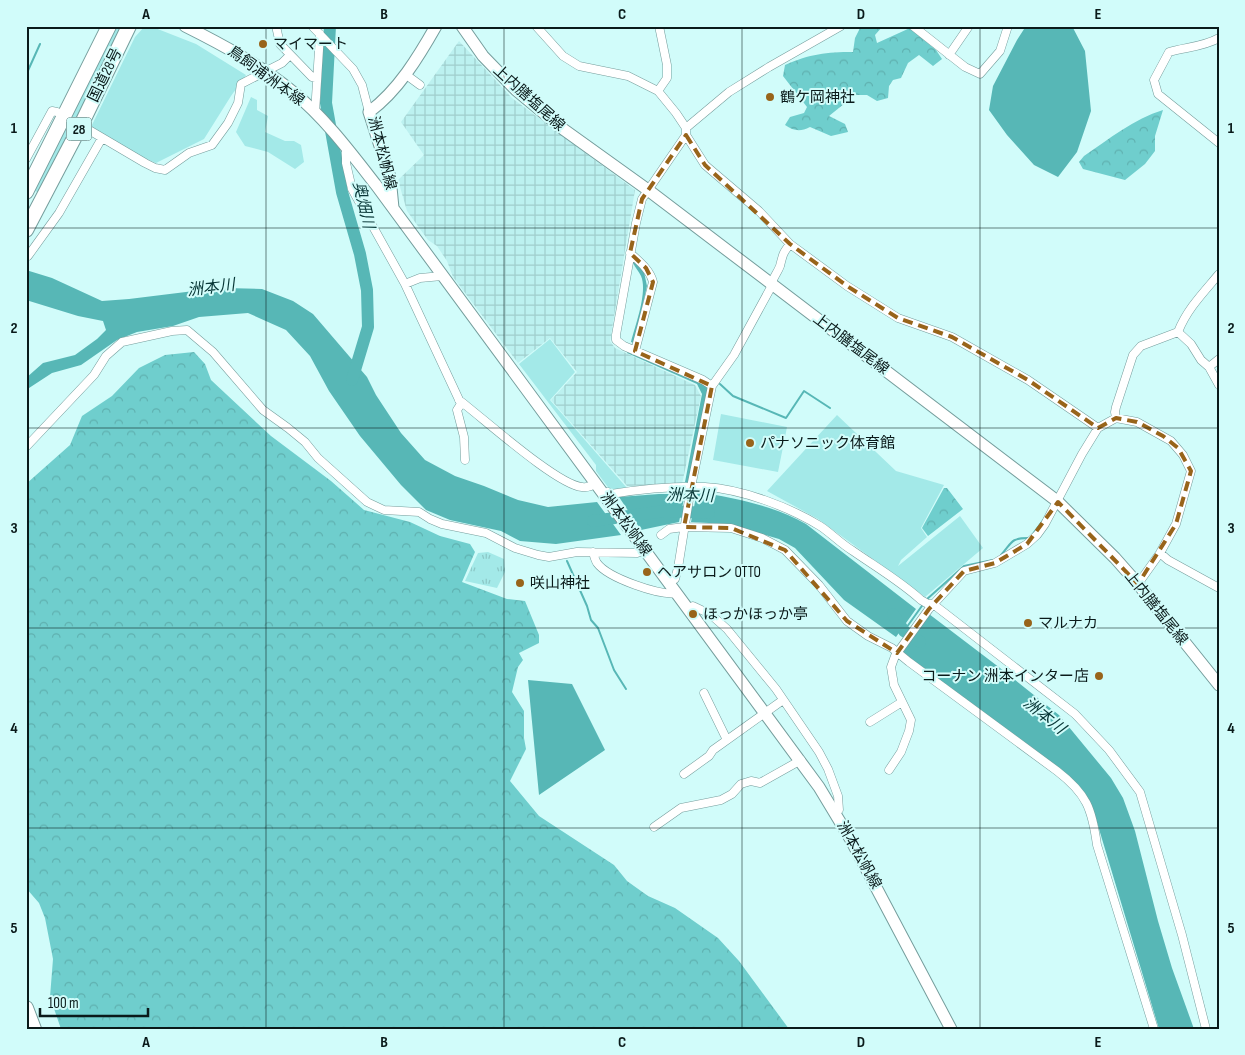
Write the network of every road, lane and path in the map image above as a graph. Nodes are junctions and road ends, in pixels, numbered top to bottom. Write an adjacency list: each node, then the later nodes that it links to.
1 (109, 26): 33 (highway, 国道28号 / 28)
2 (129, 26): 35 (highway, 国道28号 / 28)
3 (185, 26): 18 (main road, 鳥飼浦洲本線)
4 (276, 26): 16 (street)
5 (312, 26): 14 (street)
6 (436, 26): 19 (main road, 洲本松帆線)
7 (462, 26): 32 (main road, 上内膳塩尾線)
8 (536, 26): 22 (street)
9 (659, 26): 22 (street)
10 (841, 26): 27 (street)
11 (914, 26): 17 (street)
12 (968, 26): 17 (street)
13 (1008, 26): 17 (street)
14 (322, 36): 20 (street); 24 (street)
15 (1219, 38): 29 (street)
16 (290, 55): 18 (street); 20 (street)
17 (949, 55)
18 (265, 72): 25 (main road, 鳥飼浦洲本線); 28 (street)
19 (405, 74): 21 (street); 24 (main road, 洲本松帆線)
20 (317, 78): 25 (street)
21 (420, 86)
22 (658, 91): 27 (street)
23 (57, 112): 31 (street)
24 (369, 112): 34 (main road, 洲本松帆線)
25 (318, 115): 30 (main road, 鳥飼浦洲本線)
26 (89, 130): 28 (street)
27 (686, 132): 32 (street); 36 (street)
28 (102, 138): 38 (street)
29 (1219, 143)
30 (346, 147): 34 (main road, 鳥飼浦洲本線); 42 (street)
31 (26, 159)
32 (648, 190): 37 (street); 41 (main road, 上内膳塩尾線)
33 (26, 192)
34 (393, 208): 40 (main road, 洲本松帆線)
35 (26, 230)
36 (790, 244): 41 (street); 51 (street)
37 (630, 253): 44 (street); 44 (street)
38 (28, 256)
39 (1219, 274): 43 (street)
40 (442, 276): 42 (street); 54 (main road, 洲本松帆線)
41 (771, 283): 48 (street); 57 (main road, 上内膳塩尾線)
42 (405, 284): 49 (street)
43 (1178, 332): 46 (street); 50 (street)
44 (635, 351): 48 (street)
45 (1219, 360): 46 (street)
46 (1210, 367): 47 (street)
47 (1219, 385)
48 (712, 386): 55 (street)
49 (459, 400): 53 (street); 54 (street)
50 (1116, 418): 51 (street); 62 (street)
51 (1098, 428): 57 (street)
52 (26, 447): 61 (street)
53 (465, 460)
54 (596, 484): 56 (main road, 洲本松帆線)
55 (691, 489): 56 (street); 58 (street); 67 (street)
56 (607, 494): 60 (main road, 洲本松帆線)
57 (1058, 501): 64 (main road, 上内膳塩尾線); 67 (street)
58 (684, 526): 59 (street); 63 (street); 69 (street)
59 (661, 535)
60 (643, 547): 61 (street); 63 (main road, 洲本松帆線)
61 (593, 552): 66 (street)
62 (1160, 553): 64 (street); 65 (street)
63 (670, 583): 66 (main road, 洲本松帆線)
64 (1138, 584): 70 (main road, 上内膳塩尾線)
65 (1219, 588)
66 (677, 593): 68 (main road, 洲本松帆線)
67 (928, 604): 69 (street); 86 (street)
68 (689, 609): 72 (street); 74 (main road, 洲本松帆線)
69 (898, 651): 73 (street); 85 (street)
70 (1219, 685)
71 (704, 694): 76 (street)
72 (783, 700): 74 (street); 80 (street)
73 (902, 702): 75 (street); 78 (street)
74 (766, 713): 76 (street); 77 (main road, 洲本松帆線)
75 (870, 722)
76 (727, 740): 79 (street)
77 (800, 760): 80 (main road, 洲本松帆線); 81 (street)
78 (889, 770)
79 (684, 774)
80 (835, 812): 84 (main road, 洲本松帆線)
81 (654, 827)
82 (26, 1008): 83 (highway)
83 (34, 1029)
84 (952, 1029)
85 (1154, 1029)
86 (1206, 1029)

